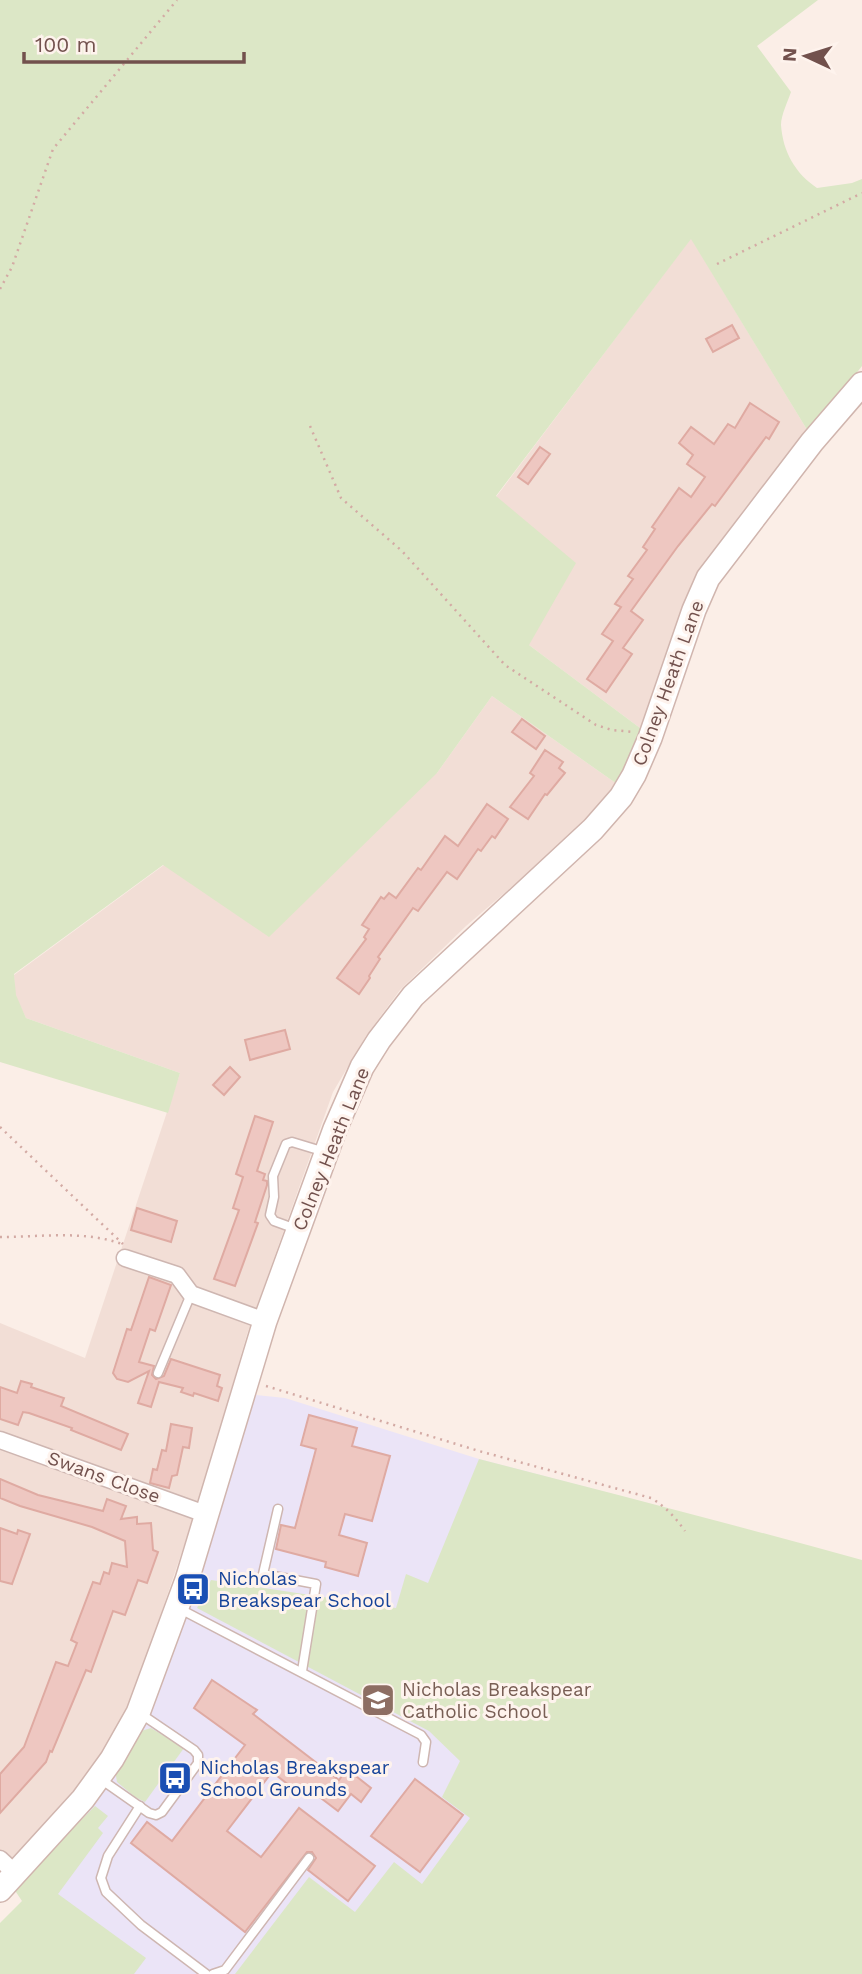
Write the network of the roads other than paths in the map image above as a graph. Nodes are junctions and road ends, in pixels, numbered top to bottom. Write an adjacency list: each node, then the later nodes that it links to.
1 (862, 384): 2 (street, Colney Heath Lane)
2 (326, 1152): 3 (street, Colney Heath Lane); 3 (lane)
3 (298, 1230): 6 (street, Colney Heath Lane)
4 (125, 1258): 5 (street)
5 (191, 1293): 6 (street); 7 (lane)
6 (265, 1321): 10 (street, Colney Heath Lane)
7 (158, 1373)
8 (0, 1440): 10 (street, Swans Close)
9 (278, 1509): 12 (lane)
10 (208, 1515): 11 (street, Colney Heath Lane)
11 (177, 1608): 12 (lane); 13 (street, Colney Heath Lane)
12 (302, 1671): 14 (lane)
13 (138, 1713): 15 (street, Colney Heath Lane); 16 (lane)
14 (423, 1762)
15 (100, 1777): 16 (lane); 18 (street, Colney Heath Lane)
16 (140, 1806): 19 (lane)
17 (309, 1858): 20 (lane)
18 (5, 1874)
19 (206, 1974)
20 (213, 1974)

